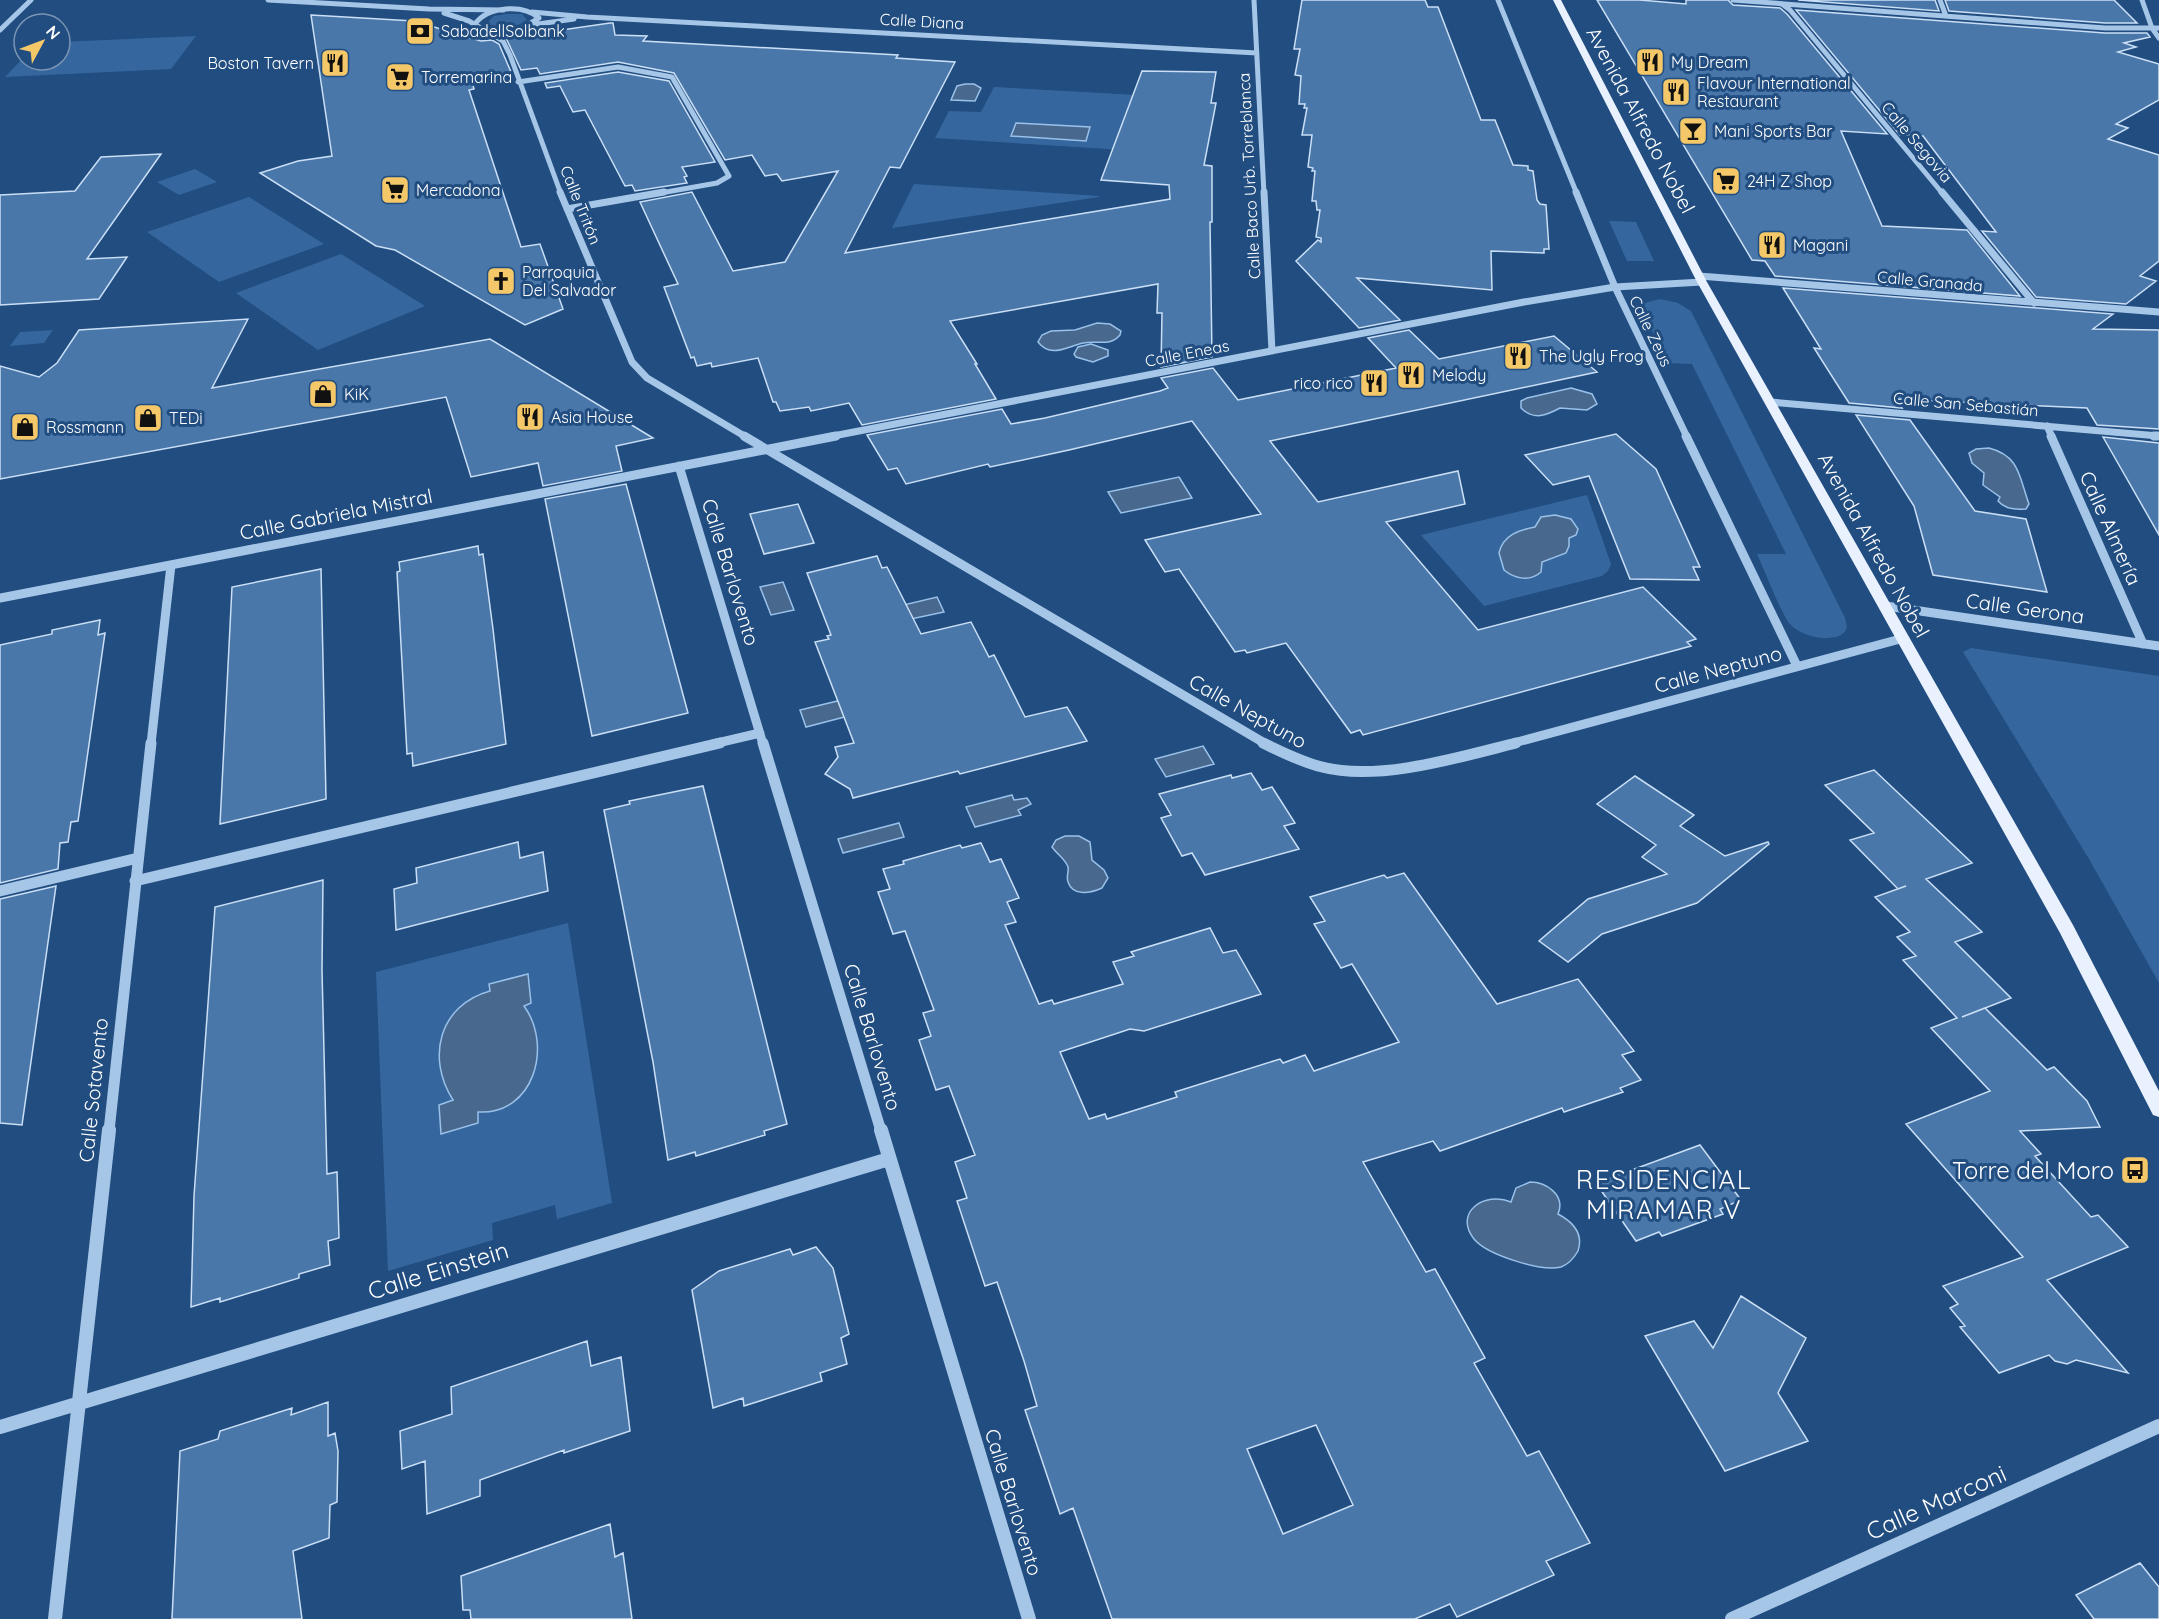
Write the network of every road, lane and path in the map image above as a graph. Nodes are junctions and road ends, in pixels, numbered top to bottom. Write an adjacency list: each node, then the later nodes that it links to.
1 (31, 0): 22 (street)
2 (268, 0): 11 (street)
3 (1254, 0): 25 (street, Calle Baco Urb. Torreblanca)
4 (1498, 0): 29 (street, Calle Zeus)
5 (1557, 0): 28 (main road, Avenida Alfredo Nobel)
6 (1732, 0): 10 (street)
7 (1777, 0): 10 (street, Calle Segovia)
8 (1940, 0): 14 (street)
9 (2142, 0): 18 (street)
10 (1783, 5): 14 (street); 30 (street, Calle Segovia)
11 (429, 9): 12 (street); 16 (street)
12 (504, 10): 13 (street, Calle Diana); 16 (street)
13 (532, 12): 15 (street, Calle Diana); 17 (street)
14 (1946, 16): 18 (street)
15 (586, 17): 17 (street, Calle Diana); 25 (street, Calle Diana)
16 (475, 24): 20 (street)
17 (531, 25): 21 (street, Calle Diana)
18 (2152, 28): 19 (street); 23 (street)
19 (2159, 28)
20 (483, 29): 21 (street); 24 (street)
21 (520, 29): 24 (street)
22 (0, 30)
23 (2159, 38)
24 (503, 41): 26 (street, Calle Tritón)
25 (1257, 53): 32 (street, Calle Baco Urb. Torreblanca)
26 (518, 82): 27 (street, Calle Tritón); 27 (street)
27 (567, 209): 36 (street, Calle Tritón)
28 (1700, 279): 29 (street, Calle Eneas); 30 (street, Calle Granada); 33 (main road, Avenida Alfredo Nobel)
29 (1615, 287): 32 (street, Calle Eneas); 44 (street, Calle Zeus)
30 (2034, 303): 31 (street, Calle Granada)
31 (2159, 312)
32 (1272, 351): 36 (street, Calle Eneas)
33 (1770, 402): 34 (street, Calle San Sebastián); 40 (main road, Avenida Alfredo Nobel)
34 (2047, 426): 35 (street, Calle San Sebastián); 42 (street, Calle Almería)
35 (2159, 436)
36 (767, 449): 37 (street, Calle Eneas); 44 (street, Calle Neptuno)
37 (679, 466): 38 (street, Calle Gabriela Mistral); 45 (street, Calle Barlovento)
38 (171, 565): 39 (street, Calle Gabriela Mistral); 46 (street, Calle Sotavento)
39 (0, 598)
40 (1886, 606): 41 (main road, Avenida Alfredo Nobel); 42 (street, Calle Gerona)
41 (1904, 638): 44 (street, Calle Neptuno); 49 (main road, Avenida Alfredo Nobel)
42 (2143, 644): 43 (street, Calle Gerona)
43 (2159, 646)
44 (1797, 666)
45 (760, 733): 47 (street); 50 (street, Calle Barlovento)
46 (138, 858): 47 (street, Calle Sotavento); 48 (street)
47 (135, 881): 51 (street, Calle Sotavento)
48 (0, 891)
49 (2159, 1109)
50 (890, 1159): 51 (street, Calle Einstein); 55 (street, Calle Barlovento)
51 (79, 1402): 53 (street, Calle Einstein); 54 (street, Calle Sotavento)
52 (2159, 1426): 56 (street, Calle Marconi)
53 (0, 1427)
54 (55, 1619)
55 (1029, 1619)
56 (1732, 1619)

